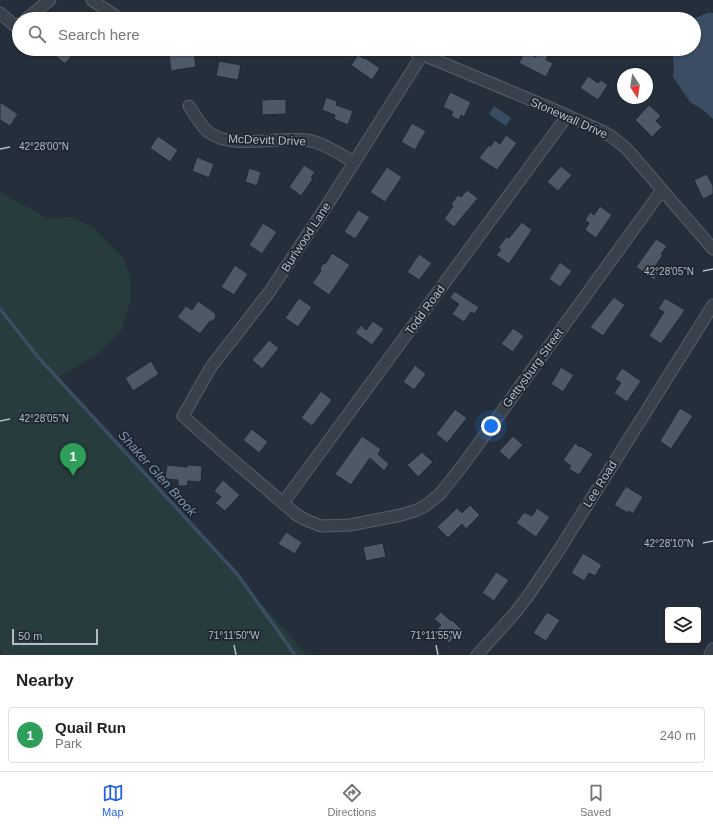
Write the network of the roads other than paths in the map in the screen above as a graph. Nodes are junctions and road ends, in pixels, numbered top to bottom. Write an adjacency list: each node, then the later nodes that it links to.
1 (50, 0): 3 (street)
2 (92, 0): 4 (street)
3 (35, 12)
4 (110, 12)
5 (0, 13): 6 (street)
6 (12, 21)
7 (421, 56): 11 (street, Burlwood Lane)
8 (427, 56): 10 (street, Stonewall Drive)
9 (189, 106): 11 (street, McDevitt Drive)
10 (567, 116): 12 (street, Stonewall Drive); 16 (street, Todd Road)
11 (354, 162): 15 (street, Burlwood Lane)
12 (662, 190): 13 (street, Stonewall Drive); 16 (street, Gettysburg Street)
13 (713, 248)
14 (713, 305): 18 (street, Lee Road)
15 (183, 416): 16 (street, Gettysburg Street)
16 (283, 504)
17 (713, 649): 19 (street)
18 (477, 655)
19 (710, 655)

